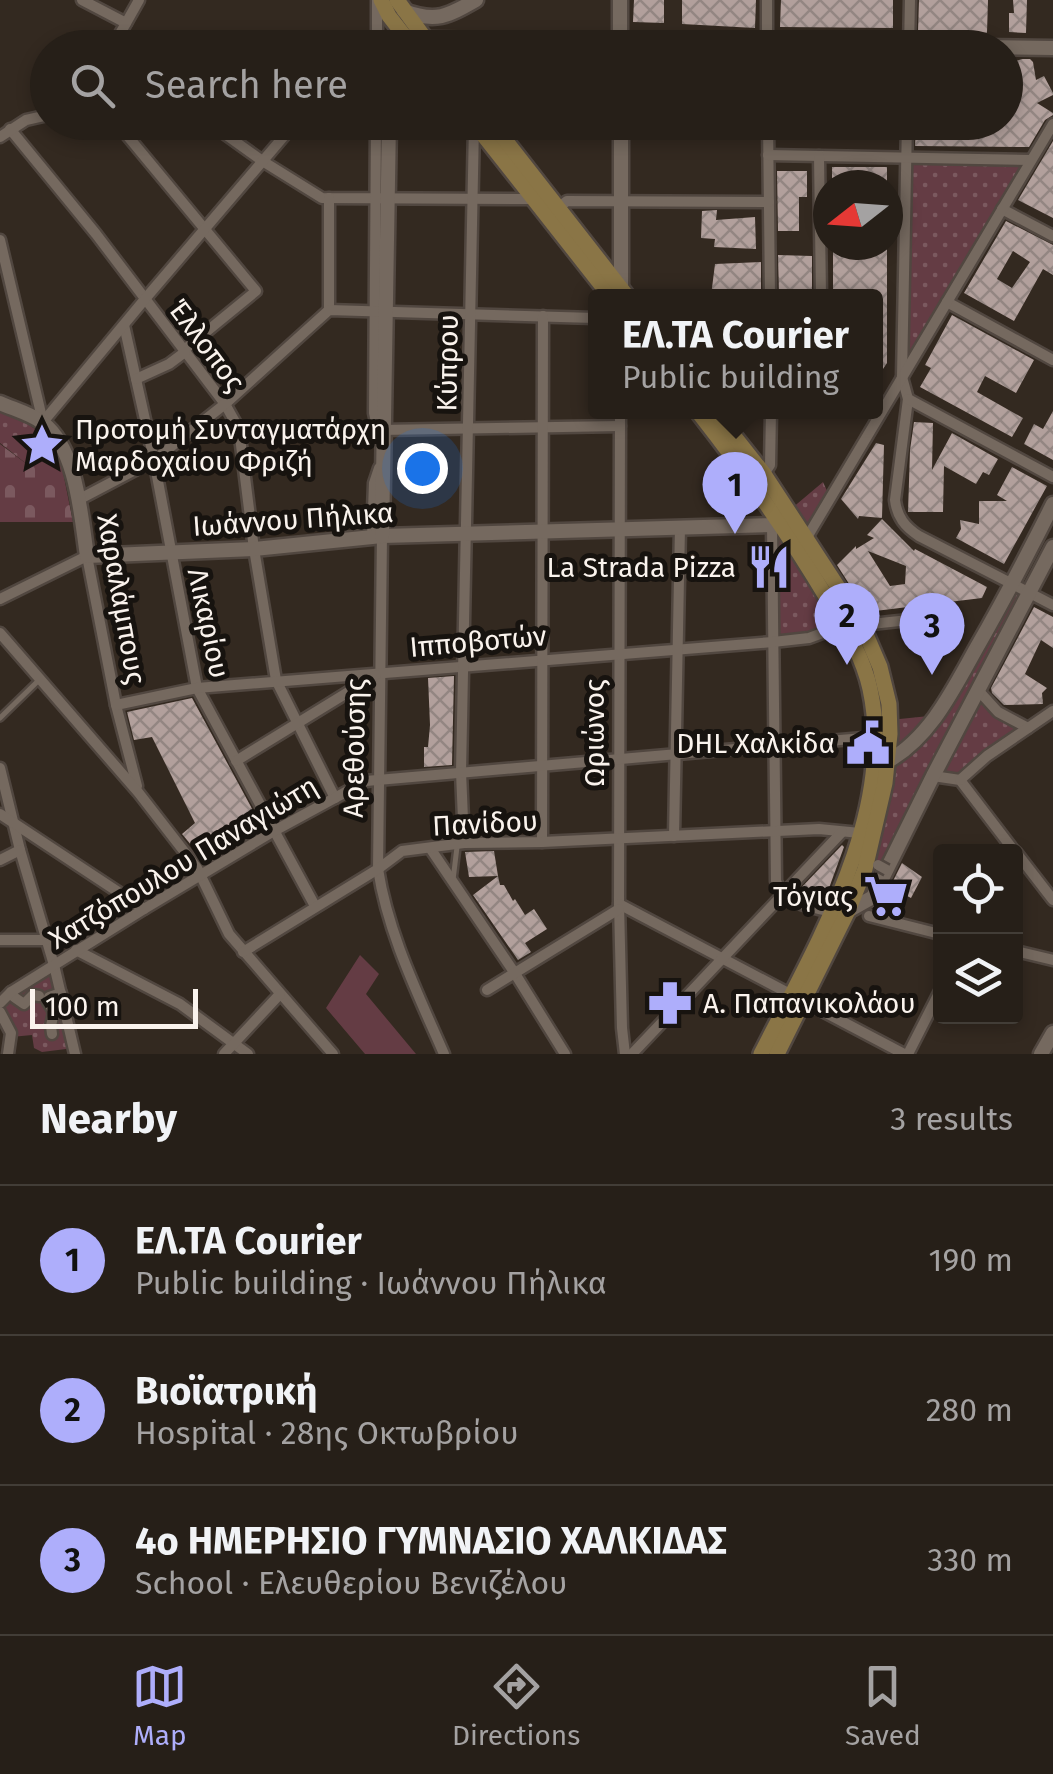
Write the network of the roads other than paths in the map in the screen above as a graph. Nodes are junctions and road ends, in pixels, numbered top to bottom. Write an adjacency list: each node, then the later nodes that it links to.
1 (82, 0): 9 (street)
2 (139, 0): 9 (street)
3 (379, 0): 11 (street); 12 (main road)
4 (476, 0): 8 (street)
5 (620, 0): 14 (street)
6 (767, 0): 15 (street)
7 (910, 0): 16 (street)
8 (400, 5): 13 (main road)
9 (126, 23): 10 (street)
10 (122, 30)
11 (377, 30)
12 (402, 30)
13 (412, 30)
14 (620, 30)
15 (767, 30)
16 (909, 30)
17 (1023, 48): 18 (street)
18 (1053, 48)
19 (30, 119): 21 (street)
20 (1053, 124): 36 (street)
21 (5, 133): 54 (street, Έλλοπος)
22 (131, 140): 46 (street)
23 (233, 140): 37 (street)
24 (282, 140): 37 (street)
25 (377, 140): 38 (street, Αρεθούσης)
26 (387, 140): 38 (street, Αρεθούσης)
27 (473, 140): 40 (street, Κύπρου)
28 (486, 140): 41 (main road)
29 (505, 140): 44 (main road)
30 (620, 140): 42 (street)
31 (768, 140): 33 (street)
32 (908, 140): 35 (street)
33 (768, 155): 34 (street); 43 (street)
34 (818, 156): 35 (street); 53 (street)
35 (907, 158): 36 (street); 64 (street)
36 (1031, 160): 45 (street)
37 (264, 162): 39 (street); 46 (street)
38 (381, 197): 39 (street); 40 (street); 57 (street, Αρεθούσης)
39 (330, 198): 56 (street)
40 (472, 198): 41 (street); 58 (street, Κύπρου)
41 (532, 198): 49 (main road)
42 (620, 201): 43 (street); 44 (street); 51 (street)
43 (769, 202): 52 (street)
44 (558, 208): 50 (main road)
45 (1002, 209): 47 (street); 55 (street)
46 (205, 232): 54 (street); 62 (street)
47 (1053, 236)
48 (0, 240): 75 (street)
49 (615, 289)
50 (616, 289)
51 (620, 289)
52 (770, 289)
53 (821, 289)
54 (144, 300): 61 (street); 62 (street, Έλλοπος)
55 (947, 302): 63 (street); 64 (street)
56 (329, 310): 57 (street); 68 (street)
57 (380, 313): 58 (street); 79 (street, Αρεθούσης)
58 (470, 315): 59 (street); 78 (street, Κύπρου)
59 (543, 316): 60 (street); 77 (street)
60 (588, 318)
61 (124, 325): 65 (street, Λικαρίου); 75 (street)
62 (184, 351): 65 (street); 68 (street, Έλλοπος)
63 (1053, 360)
64 (902, 377): 66 (street); 69 (street)
65 (136, 379): 80 (street, Λικαρίου)
66 (908, 398): 82 (street); 97 (street)
67 (0, 403): 75 (street)
68 (225, 404): 80 (street); 93 (street, Έλλοπος)
69 (883, 404)
70 (620, 419): 76 (street, Ωριώνος)
71 (703, 419): 85 (main road)
72 (721, 419): 81 (main road)
73 (771, 419): 81 (street)
74 (874, 419): 91 (street)
75 (43, 422): 83 (street, Χαραλάμπους)
76 (620, 426): 77 (street); 87 (street, Ωριώνος)
77 (543, 428): 78 (street); 88 (street)
78 (468, 429): 79 (street); 89 (street, Κύπρου)
79 (382, 430): 90 (street, Αρεθούσης)
80 (154, 460): 83 (street); 94 (street, Λικαρίου)
81 (764, 474): 91 (main road)
82 (1053, 477)
83 (78, 500): 95 (street, Χαραλάμπους)
84 (1053, 504): 97 (street)
85 (775, 523): 86 (street, Ιωάννου Πήλικα); 104 (main road); 106 (street)
86 (680, 528): 87 (street, Ιωάννου Πήλικα); 107 (street)
87 (620, 529): 88 (street, Ιωάννου Πήλικα); 108 (street, Ωριώνος)
88 (542, 531): 89 (street, Ιωάννου Πήλικα); 109 (street)
89 (465, 534): 90 (street, Ιωάννου Πήλικα); 110 (street, Κύπρου)
90 (377, 536): 93 (street, Ιωάννου Πήλικα); 111 (street, Αρεθούσης)
91 (806, 539): 103 (main road)
92 (1053, 547): 99 (street)
93 (254, 549): 94 (street, Ιωάννου Πήλικα); 113 (street, Έλλοπος)
94 (171, 552): 95 (street, Ιωάννου Πήλικα); 114 (street, Λικαρίου)
95 (87, 556): 100 (street, Ιωάννου Πήλικα); 116 (street, Χαραλάμπους)
96 (841, 583): 98 (lane)
97 (1012, 584): 99 (street); 126 (street)
98 (847, 592)
99 (1029, 592): 101 (street); 115 (street)
100 (0, 598)
101 (1053, 605)
102 (946, 616): 103 (street)
103 (862, 624): 126 (main road)
104 (844, 626): 106 (street, Ιπποβοτών); 121 (main road)
105 (0, 632): 112 (street)
106 (773, 642): 107 (street, Ιπποβοτών); 122 (street)
107 (677, 648): 108 (street, Ιπποβοτών); 123 (street)
108 (620, 653): 109 (street, Ιπποβοτών); 124 (street, Ωριώνος)
109 (542, 659): 110 (street, Ιπποβοτών); 127 (street)
110 (463, 665): 111 (street, Ιπποβοτών); 129 (street, Κύπρου)
111 (380, 672): 113 (street, Ιπποβοτών); 119 (street); 131 (street, Αρεθούσης)
112 (40, 679): 118 (lane); 133 (street)
113 (276, 680): 114 (street, Ιπποβοτών); 119 (street, Έλλοπος)
114 (198, 688): 116 (street, Ιπποβοτών); 125 (street, Λικαρίου)
115 (978, 690): 120 (street); 130 (street)
116 (116, 705): 133 (street, Χαραλάμπους)
117 (1053, 711): 120 (street)
118 (0, 718)
119 (298, 724): 125 (street); 134 (street, Έλλοπος)
120 (1028, 728): 132 (street)
121 (875, 737): 122 (street, Χατζόπουλου Παναγιώτη); 140 (main road)
122 (774, 746): 123 (street, Χατζόπουλου Παναγιώτη); 138 (street)
123 (676, 754): 124 (street, Χατζόπουλου Παναγιώτη); 141 (street)
124 (620, 759): 127 (street, Χατζόπουλου Παναγιώτη); 142 (street, Ωριώνος)
125 (236, 761): 137 (street, Λικαρίου)
126 (888, 761): 158 (main road)
127 (542, 766): 129 (street, Χατζόπουλου Παναγιώτη); 143 (street)
128 (0, 768): 136 (street)
129 (462, 772): 131 (street, Χατζόπουλου Παναγιώτη); 144 (street, Κύπρου)
130 (933, 776): 132 (street); 158 (street)
131 (378, 780): 134 (street, Χατζόπουλου Παναγιώτη); 150 (street, Αρεθούσης)
132 (960, 780): 145 (street)
133 (138, 792): 151 (street)
134 (335, 798): 137 (street, Χατζόπουλου Παναγιώτη)
135 (0, 814): 136 (street)
136 (14, 824): 147 (street); 157 (street)
137 (274, 832): 151 (street, Χατζόπουλου Παναγιώτη); 155 (street, Λικαρίου)
138 (774, 832): 139 (street, Πανίδου); 141 (street, Πανίδου); 153 (street)
139 (842, 832): 140 (street, Πανίδου); 153 (street)
140 (860, 834): 158 (main road)
141 (674, 836): 142 (street, Πανίδου)
142 (619, 837): 143 (street, Πανίδου); 156 (street, Ωριώνος)
143 (542, 842): 144 (street, Πανίδου)
144 (461, 843): 146 (street, Πανίδου); 152 (lane)
145 (1009, 844)
146 (430, 848): 150 (street, Πανίδου); 152 (street)
147 (20, 850): 148 (street); 162 (street)
148 (0, 860)
149 (1023, 862): 154 (street)
150 (378, 869): 155 (street, Πανίδου); 187 (street, Αρεθούσης)
151 (202, 875): 157 (street, Χατζόπουλου Παναγιώτη); 164 (street)
152 (453, 883): 169 (street)
153 (781, 894): 158 (street); 166 (street)
154 (1053, 900)
155 (315, 906): 164 (street, Πανίδου)
156 (619, 906): 166 (street); 169 (street); 189 (street, Ωριώνος)
157 (144, 909): 163 (street, Χατζόπουλου Παναγιώτη)
158 (839, 912): 174 (main road)
159 (869, 916): 160 (street)
160 (933, 932)
161 (0, 940): 162 (street)
162 (46, 940): 168 (street)
163 (76, 950): 168 (street, Χατζόπουλου Παναγιώτη); 181 (street)
164 (243, 952): 173 (street)
165 (1023, 953): 167 (street)
166 (721, 958): 174 (street); 189 (street)
167 (1053, 960)
168 (54, 965): 170 (street, Χατζόπουλου Παναγιώτη); 176 (street)
169 (514, 972): 171 (street); 188 (street)
170 (34, 978): 172 (street, Χατζόπουλου Παναγιώτη); 176 (street)
171 (487, 990)
172 (11, 992): 175 (street, Χατζόπουλου Παναγιώτη); 176 (street)
173 (280, 994): 181 (street); 186 (street)
174 (797, 998): 190 (main road); 191 (main road); 192 (street)
175 (0, 1003)
176 (50, 1004): 180 (street); 183 (street)
177 (933, 1004): 192 (street)
178 (0, 1012): 182 (street)
179 (1053, 1033): 193 (street)
180 (52, 1034)
181 (235, 1042): 184 (street); 185 (street)
182 (8, 1054)
183 (75, 1054)
184 (224, 1054)
185 (248, 1054)
186 (333, 1054)
187 (444, 1054)
188 (565, 1054)
189 (628, 1054)
190 (760, 1054)
191 (777, 1054)
192 (906, 1054)
193 (1042, 1054)

